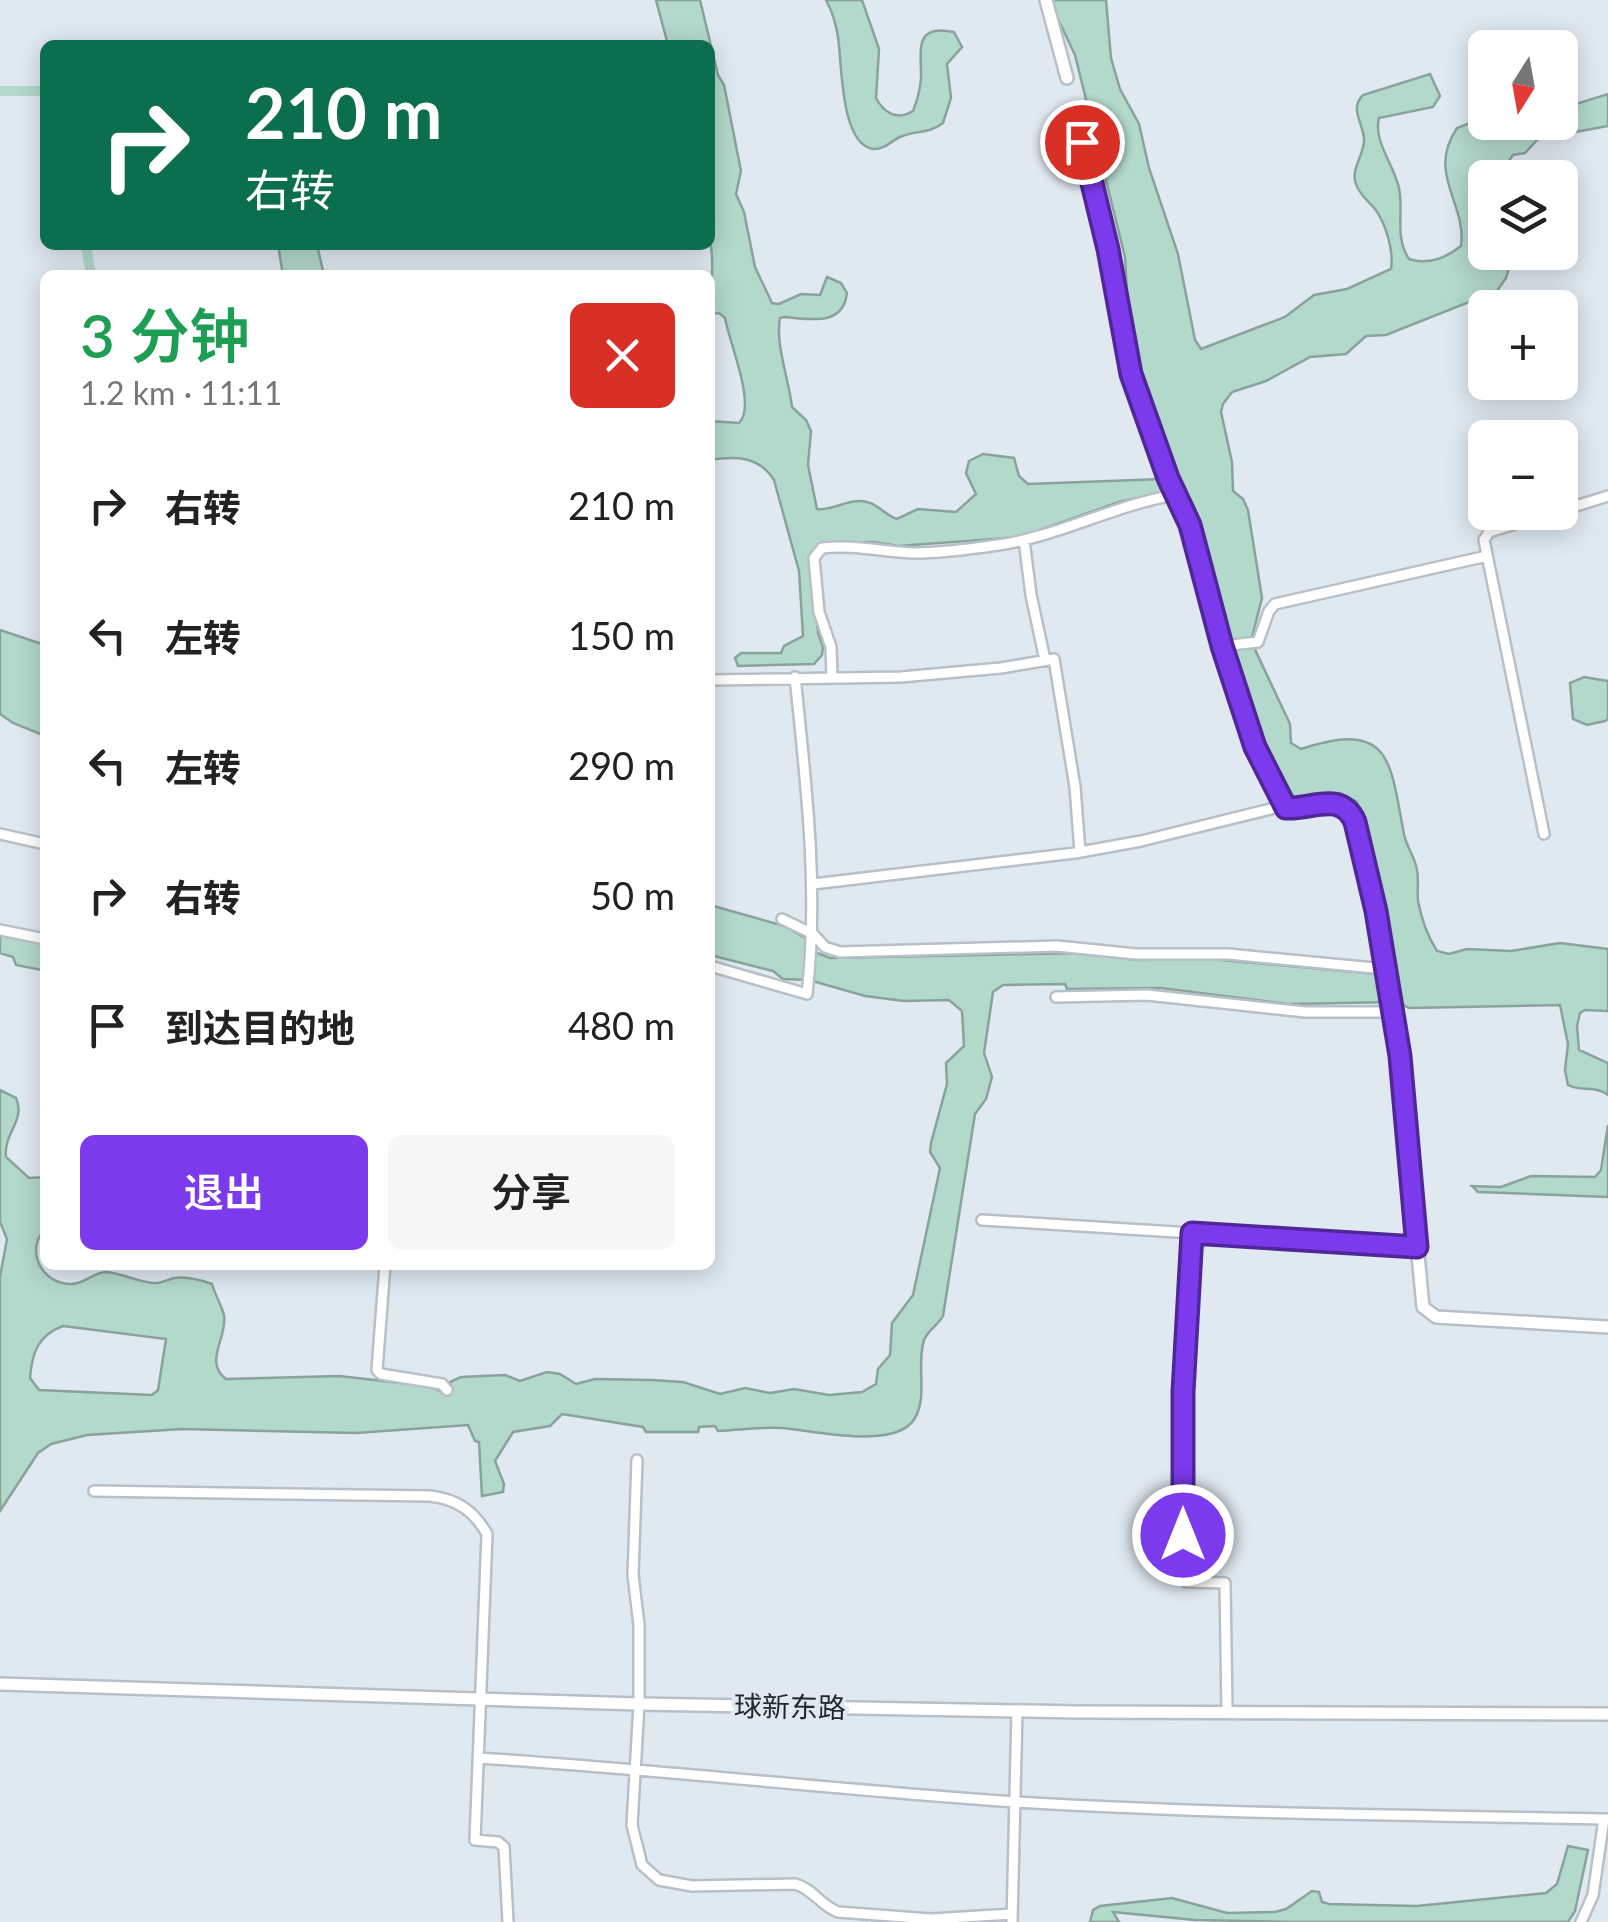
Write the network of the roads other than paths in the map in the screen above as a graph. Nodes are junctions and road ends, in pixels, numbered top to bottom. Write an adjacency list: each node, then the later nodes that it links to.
1 (1046, 0): 2 (street)
2 (1067, 78)
3 (1082, 142): 4 (street)
4 (1175, 495): 8 (street); 10 (street)
5 (1608, 496): 6 (street)
6 (1578, 505)
7 (1496, 530): 9 (street)
8 (1024, 540): 11 (street); 12 (street)
9 (1487, 556): 10 (street); 17 (street)
10 (1224, 646): 15 (street)
11 (1044, 660): 12 (street); 19 (street)
12 (832, 677): 13 (street)
13 (795, 678): 14 (street); 20 (street)
14 (715, 680)
15 (1283, 806): 19 (street); 26 (street)
16 (0, 834): 18 (street)
17 (1544, 834)
18 (40, 843)
19 (1080, 852): 20 (street)
20 (813, 884): 24 (street)
21 (782, 920): 24 (street)
22 (0, 930): 23 (street)
23 (40, 938)
24 (813, 940): 25 (street); 26 (street)
25 (715, 967)
26 (1385, 972): 28 (street)
27 (1056, 997): 28 (street)
28 (1392, 1010): 31 (street)
29 (982, 1220): 30 (street)
30 (1192, 1233): 31 (street); 41 (street)
31 (1417, 1247): 33 (street)
32 (385, 1270): 34 (street)
33 (1608, 1327)
34 (447, 1390)
35 (637, 1460): 39 (street)
36 (94, 1490): 38 (street)
37 (0, 1684): 38 (street, 球新东路)
38 (480, 1700): 39 (street, 球新东路); 43 (street)
39 (638, 1704): 40 (street, 球新东路); 44 (street)
40 (1017, 1710): 41 (street, 球新东路); 45 (street)
41 (1228, 1712): 42 (street, 球新东路)
42 (1608, 1714)
43 (478, 1758): 44 (street); 48 (street)
44 (634, 1768): 45 (street); 47 (street)
45 (1015, 1802): 46 (street); 47 (street)
46 (1606, 1819): 49 (street)
47 (1012, 1918)
48 (508, 1922)
49 (1582, 1922)

